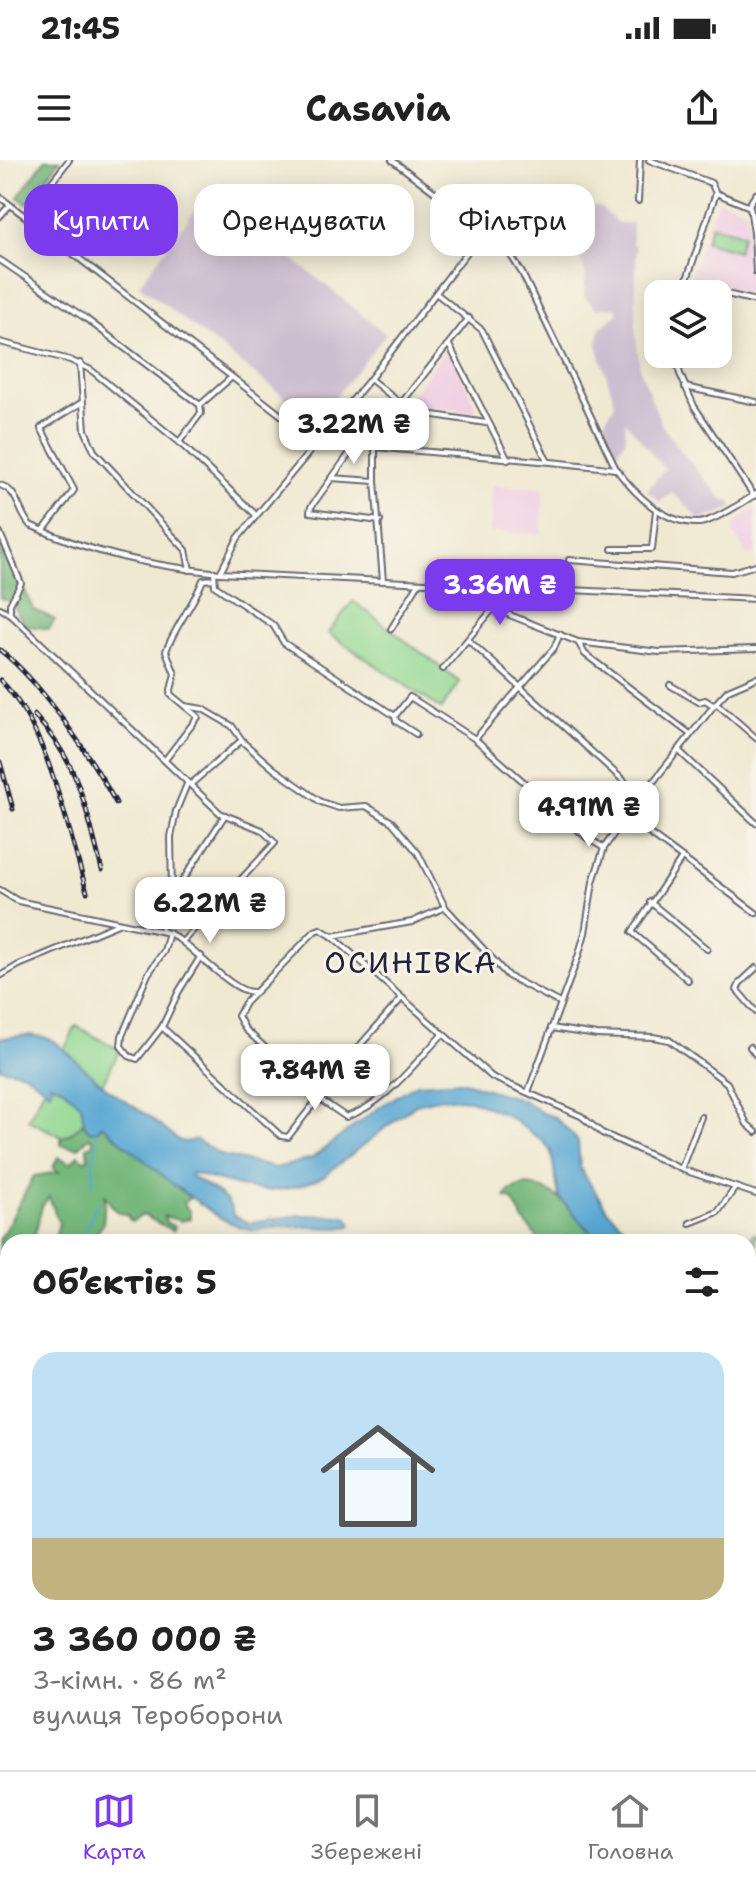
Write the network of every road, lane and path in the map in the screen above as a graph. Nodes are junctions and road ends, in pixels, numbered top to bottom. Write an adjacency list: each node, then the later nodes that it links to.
1 (69, 160): 5 (street)
2 (392, 160): 6 (street)
3 (640, 160): 10 (street)
4 (649, 160): 7 (street)
5 (50, 184)
6 (430, 189)
7 (716, 193): 12 (street); 21 (street)
8 (756, 194): 12 (street)
9 (0, 197): 11 (street)
10 (638, 201)
11 (10, 205): 13 (street); 14 (street)
12 (749, 206): 15 (street)
13 (24, 215)
14 (0, 216)
15 (755, 237): 20 (street)
16 (76, 256): 30 (street)
17 (466, 256): 22 (street)
18 (512, 256): 44 (street)
19 (0, 260): 35 (street)
20 (756, 272)
21 (686, 280)
22 (437, 294): 25 (street); 31 (street)
23 (732, 295): 24 (street)
24 (756, 301)
25 (469, 318): 27 (street); 43 (street)
26 (0, 342): 28 (street)
27 (449, 345): 36 (street); 37 (street)
28 (80, 363): 34 (street); 38 (street)
29 (679, 368): 32 (street)
30 (232, 377): 35 (street); 39 (street)
31 (370, 379): 36 (street); 39 (street)
32 (685, 387): 33 (street); 48 (street)
33 (756, 402)
34 (81, 403): 52 (street); 57 (street)
35 (200, 405): 38 (street)
36 (399, 405): 37 (street); 40 (street)
37 (487, 423): 42 (street)
38 (179, 442): 50 (street)
39 (317, 443): 50 (street)
40 (375, 447): 42 (street); 46 (street)
41 (352, 450): 45 (street)
42 (508, 460): 43 (street)
43 (547, 460): 44 (street)
44 (616, 469): 49 (street)
45 (331, 478): 46 (street); 51 (street)
46 (375, 481): 51 (street)
47 (0, 485): 52 (street)
48 (755, 495): 49 (street)
49 (656, 510): 54 (street)
50 (256, 515): 58 (street)
51 (380, 521): 59 (street)
52 (43, 531): 57 (street)
53 (0, 533): 65 (street)
54 (612, 549)
55 (569, 560): 56 (street)
56 (756, 565)
57 (190, 570): 58 (street)
58 (216, 575): 59 (street); 76 (street); 77 (street)
59 (383, 581): 60 (street)
60 (419, 583): 61 (street); 66 (street)
61 (485, 586): 62 (street); 64 (street)
62 (756, 599)
63 (0, 608): 65 (street)
64 (492, 610): 67 (street); 68 (street)
65 (10, 614): 84 (street)
66 (391, 629)
67 (560, 634): 69 (street); 74 (street)
68 (468, 640): 71 (street); 74 (street)
69 (578, 642): 70 (street); 79 (street)
70 (756, 649)
71 (443, 669)
72 (756, 678): 75 (street)
73 (670, 685): 75 (street)
74 (519, 688): 81 (street); 86 (street)
75 (715, 704): 79 (street); 80 (street)
76 (185, 706): 82 (street); 84 (street)
77 (395, 716): 78 (street); 81 (street)
78 (416, 734)
79 (691, 735): 83 (street)
80 (756, 738)
81 (475, 739): 90 (street)
82 (242, 740): 85 (street); 95 (street)
83 (678, 750): 86 (street); 89 (street)
84 (165, 760): 85 (street)
85 (189, 784): 87 (street); 93 (street)
86 (640, 798): 88 (street)
87 (225, 815): 93 (street); 101 (street)
88 (626, 816): 90 (street); 91 (street)
89 (756, 823)
90 (604, 848): 111 (street)
91 (682, 858): 94 (street); 96 (street)
92 (0, 890): 97 (street)
93 (172, 892): 98 (street)
94 (650, 902): 102 (street); 106 (street)
95 (445, 907): 100 (street); 111 (street)
96 (756, 913)
97 (120, 923): 98 (street); 105 (street)
98 (161, 931): 99 (street)
99 (169, 933): 101 (street); 113 (street)
100 (332, 936): 107 (street); 109 (street)
101 (183, 941): 103 (street)
102 (707, 949)
103 (201, 956): 108 (street); 113 (street)
104 (756, 968): 112 (street)
105 (0, 976)
106 (688, 980)
107 (257, 991): 108 (street); 110 (street)
108 (245, 992): 110 (street)
109 (402, 998): 115 (street); 119 (street)
110 (245, 1003): 119 (street)
111 (560, 1003): 114 (street)
112 (756, 1012)
113 (162, 1027): 119 (street)
114 (551, 1028): 118 (street); 121 (street)
115 (443, 1034): 118 (street); 119 (street)
116 (750, 1047): 117 (street)
117 (756, 1055)
118 (528, 1092): 122 (street)
119 (318, 1096)
120 (701, 1117): 122 (street)
121 (756, 1132)
122 (681, 1169): 123 (street)
123 (735, 1188): 124 (street); 125 (street)
124 (756, 1194)
125 (690, 1223)

